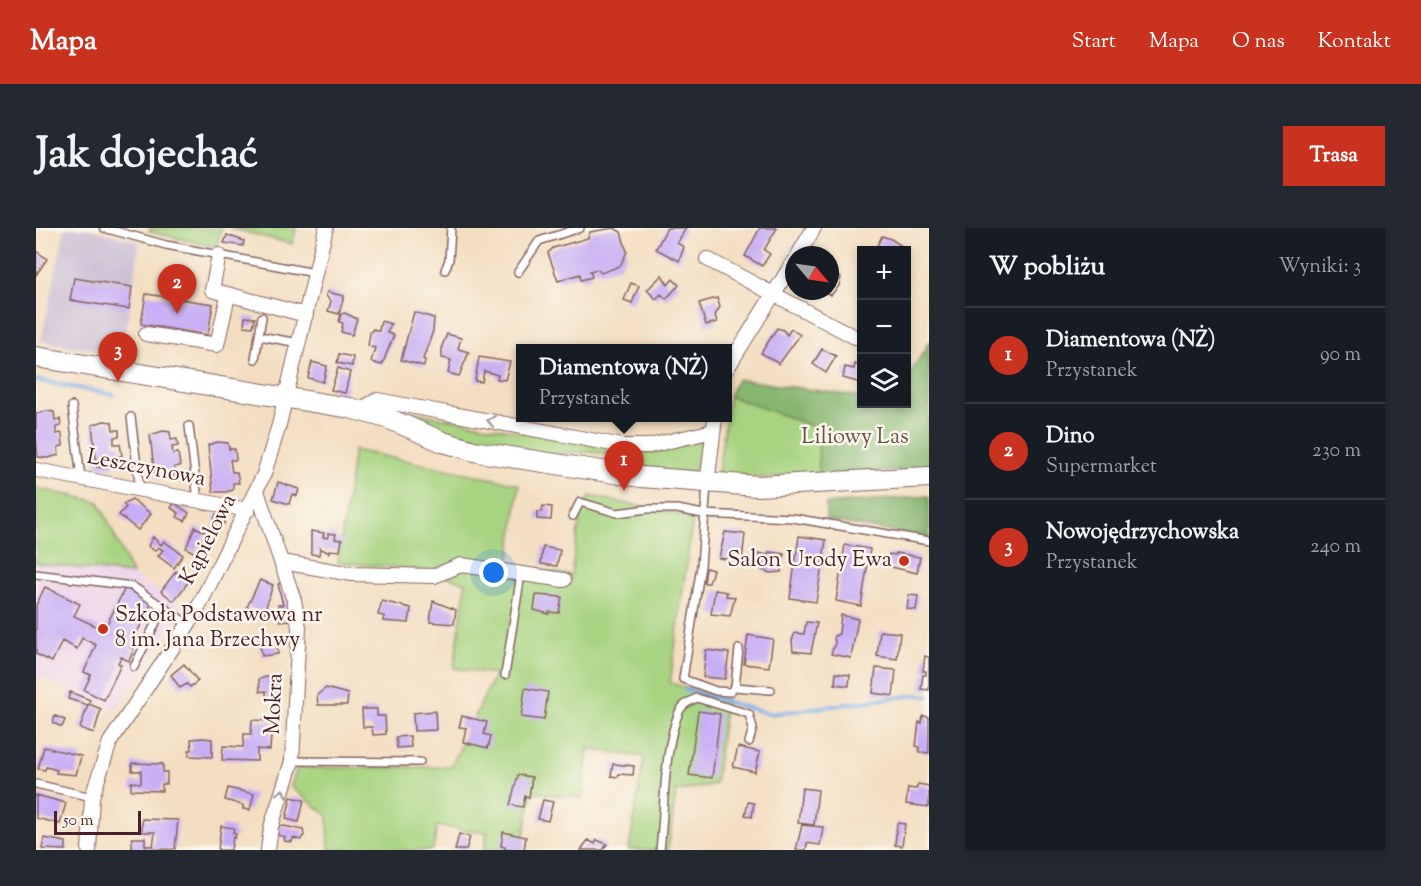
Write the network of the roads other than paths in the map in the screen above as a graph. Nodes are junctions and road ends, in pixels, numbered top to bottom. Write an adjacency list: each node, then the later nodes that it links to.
1 (104, 228): 7 (lane)
2 (326, 228): 11 (street, Kąpielowa)
3 (451, 228): 9 (lane)
4 (580, 228): 10 (lane)
5 (814, 228): 6 (street)
6 (803, 246)
7 (219, 255): 11 (lane); 14 (street)
8 (707, 259): 13 (street)
9 (445, 270)
10 (518, 272)
11 (316, 273): 15 (street, Kąpielowa)
12 (785, 275): 13 (street)
13 (773, 294): 19 (street); 23 (street)
14 (228, 296): 15 (street); 17 (street)
15 (306, 315): 20 (street, Kąpielowa)
16 (262, 317): 18 (lane)
17 (146, 334)
18 (259, 336): 20 (lane); 22 (lane)
19 (855, 337)
20 (299, 343): 24 (street, Kąpielowa)
21 (36, 357): 24 (street)
22 (255, 359)
23 (732, 361)
24 (284, 396): 26 (street); 35 (street, Kąpielowa)
25 (72, 406): 32 (lane)
26 (360, 410): 28 (street, one-way to 26); 33 (street)
27 (131, 417): 34 (lane)
28 (714, 424): 33 (street)
29 (189, 426): 36 (lane)
30 (36, 470): 32 (street, Leszczynowa)
31 (929, 477): 33 (street)
32 (81, 478): 34 (street, Leszczynowa)
33 (707, 484): 38 (lane)
34 (140, 489): 36 (street, Leszczynowa)
35 (257, 491): 37 (street, Kąpielowa); 41 (street, Mokra)
36 (198, 500): 37 (street, Leszczynowa)
37 (248, 510): 46 (street, Kąpielowa)
38 (703, 514): 39 (lane); 40 (lane); 50 (lane)
39 (573, 516)
40 (929, 541)
41 (282, 562): 43 (street); 53 (street, Mokra)
42 (36, 574): 45 (lane)
43 (521, 574): 44 (street); 49 (lane)
44 (564, 580)
45 (164, 606): 46 (lane); 48 (lane)
46 (189, 625): 56 (street, Kąpielowa)
47 (739, 649): 50 (lane)
48 (134, 667)
49 (505, 675)
50 (735, 687): 51 (lane)
51 (771, 690)
52 (748, 742): 59 (lane)
53 (292, 761): 54 (lane); 58 (street, Mokra, one-way to 53)
54 (420, 762)
55 (36, 784): 56 (lane)
56 (92, 797): 57 (street, Kąpielowa)
57 (89, 850)
58 (267, 850)
59 (660, 850)

